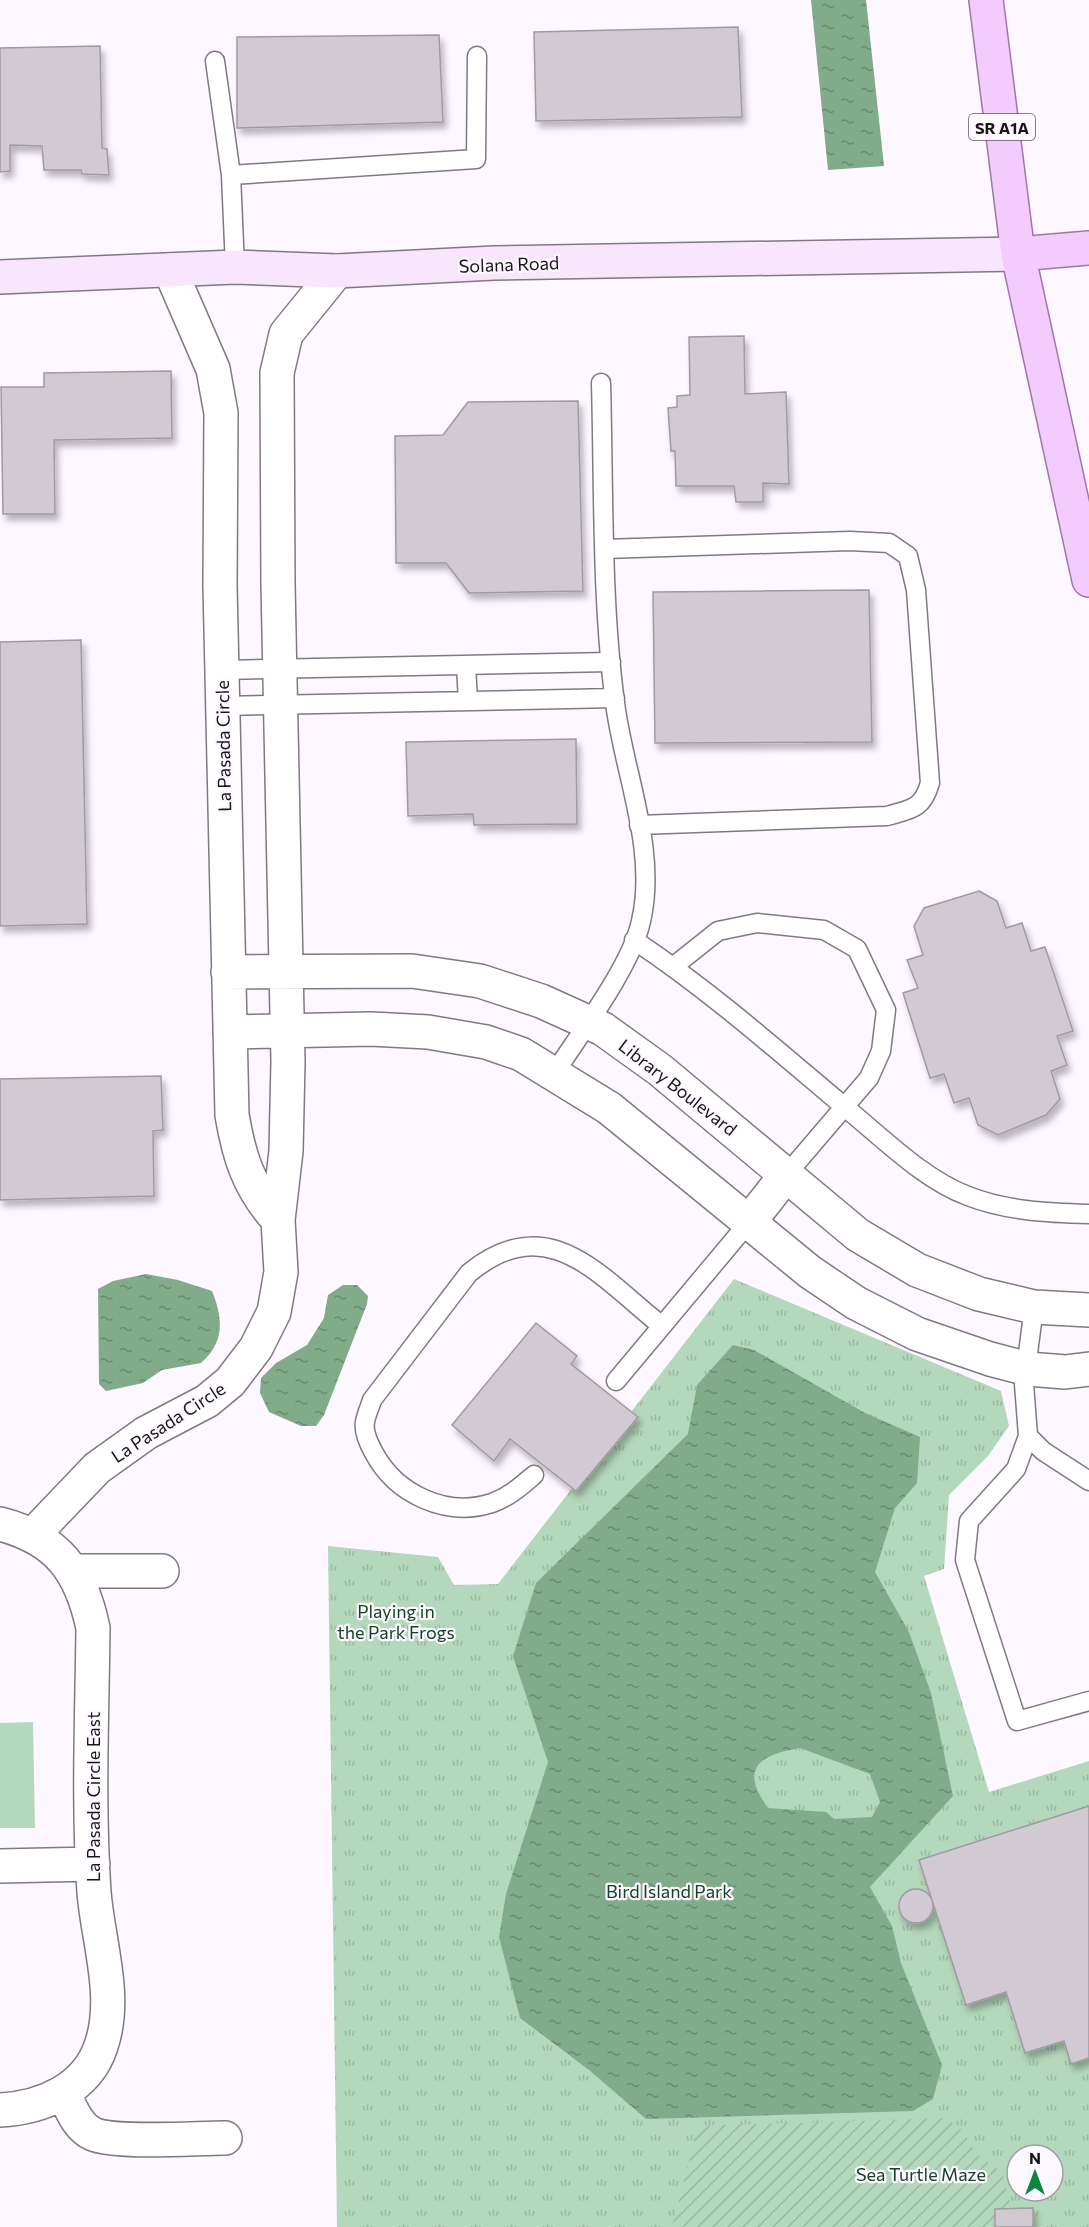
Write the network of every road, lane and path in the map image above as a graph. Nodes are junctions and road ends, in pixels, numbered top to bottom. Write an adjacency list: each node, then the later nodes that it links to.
1 (986, 0): 6 (main road, SR A1A)
2 (477, 56): 4 (lane)
3 (215, 61): 4 (lane)
4 (231, 175): 7 (lane)
5 (1089, 248): 6 (main road)
6 (1018, 254): 9 (street, Solana Road); 13 (main road, SR A1A)
7 (235, 267): 8 (street, Solana Road); 9 (street, Solana Road)
8 (170, 270): 10 (street, Solana Road); 16 (street, La Pasada Circle)
9 (337, 271): 17 (street, La Pasada Circle)
10 (0, 277)
11 (601, 383): 12 (lane)
12 (605, 549): 14 (lane); 22 (lane)
13 (1089, 580)
14 (611, 662): 15 (lane); 18 (lane)
15 (466, 666): 17 (lane); 19 (lane)
16 (222, 670): 17 (lane); 21 (street, La Pasada Circle)
17 (280, 670): 20 (street, La Pasada Circle)
18 (615, 698): 19 (lane); 22 (lane)
19 (468, 701): 20 (lane)
20 (280, 705): 21 (lane); 25 (street, La Pasada Circle)
21 (223, 706): 26 (street, La Pasada Circle)
22 (639, 825): 23 (lane)
23 (634, 940): 24 (lane); 27 (lane)
24 (674, 966): 31 (lane); 31 (lane)
25 (286, 970): 26 (street, Library Boulevard); 27 (street, Library Boulevard); 29 (street, La Pasada Circle)
26 (228, 972): 28 (street, La Pasada Circle)
27 (588, 1022): 30 (lane); 32 (street, Library Boulevard)
28 (230, 1032): 29 (street); 34 (street, La Pasada Circle)
29 (287, 1032): 30 (street); 34 (street, La Pasada Circle)
30 (554, 1074): 35 (street)
31 (844, 1106): 32 (lane); 33 (lane)
32 (786, 1175): 35 (street); 36 (street, Library Boulevard)
33 (1089, 1214)
34 (278, 1220): 46 (street, La Pasada Circle)
35 (749, 1222): 38 (lane); 39 (street)
36 (1034, 1307): 37 (street, Library Boulevard); 39 (lane)
37 (1089, 1310)
38 (662, 1326): 41 (lane); 43 (lane)
39 (1028, 1369): 40 (street); 42 (lane)
40 (1089, 1369)
41 (616, 1381)
42 (1028, 1436): 44 (lane); 49 (lane)
43 (534, 1475)
44 (1089, 1481)
45 (0, 1524): 46 (street, La Pasada Circle East)
46 (33, 1535): 47 (street, La Pasada Circle East)
47 (74, 1571): 48 (street); 50 (street, La Pasada Circle East)
48 (162, 1571)
49 (1089, 1701)
50 (93, 1864): 51 (street); 52 (street, La Pasada Circle East)
51 (0, 1866)
52 (74, 2083): 53 (street); 54 (street)
53 (0, 2110)
54 (225, 2138)

